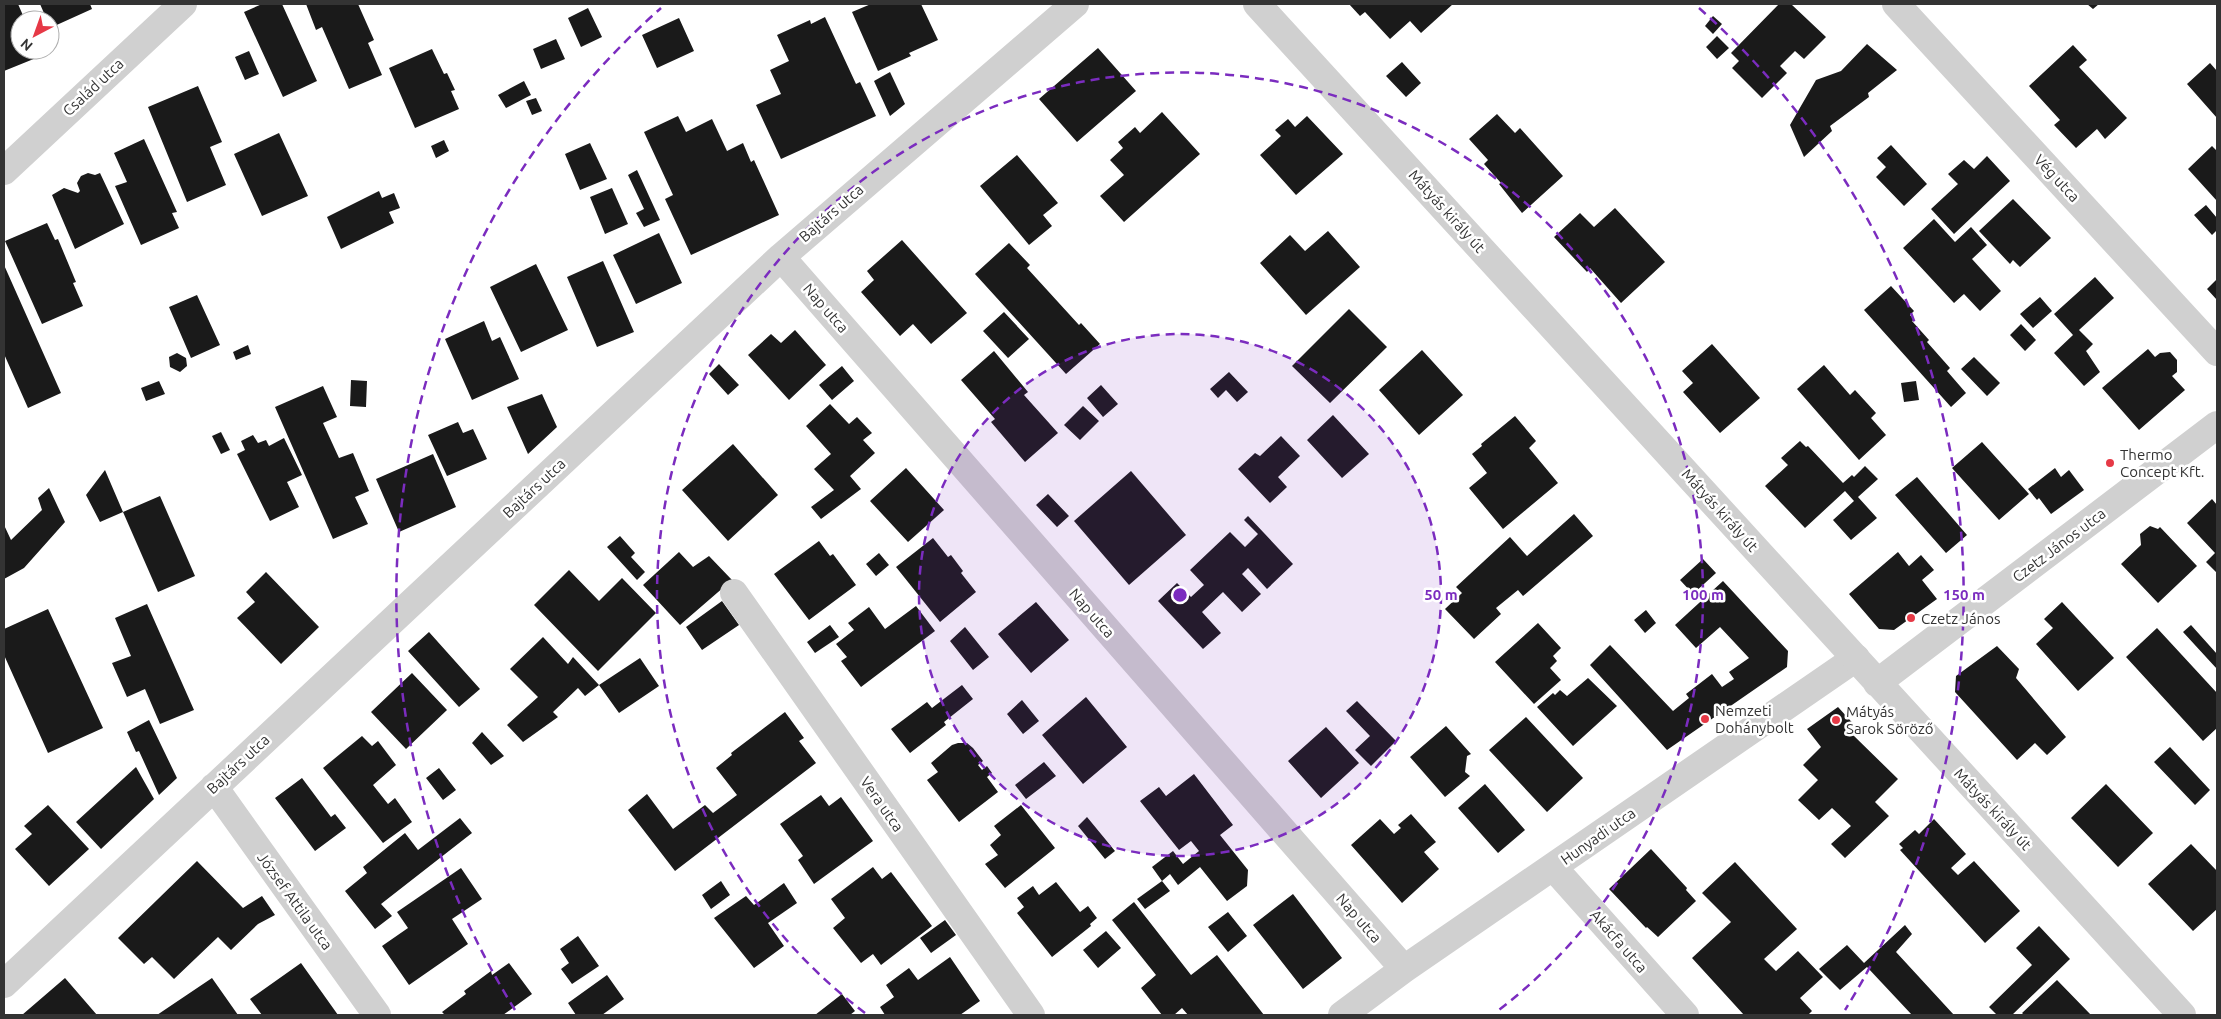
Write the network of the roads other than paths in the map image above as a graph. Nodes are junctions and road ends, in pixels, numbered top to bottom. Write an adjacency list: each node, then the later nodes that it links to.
1 (183, 4): 5 (street, Család utca)
2 (1075, 4): 6 (street, Bajtárs utca)
3 (1257, 4): 10 (street, Mátyás király út)
4 (1896, 4): 7 (street, Vég utca)
5 (4, 171)
6 (781, 256): 12 (street, Bajtárs utca); 14 (street, Nap utca)
7 (2217, 352)
8 (2217, 425): 11 (street, Czetz János utca)
9 (734, 593): 17 (street, Vera utca)
10 (1856, 658): 11 (street, Mátyás király út); 13 (street, Hunyadi utca)
11 (1877, 683): 20 (street, Mátyás király út)
12 (214, 787): 15 (street, Bajtárs utca); 16 (street, József Attila utca)
13 (1553, 867): 14 (street, Hunyadi utca); 19 (street, Akácfa utca)
14 (1404, 969): 18 (street, Hunyadi utca)
15 (4, 984)
16 (377, 1015)
17 (1031, 1015)
18 (1342, 1015)
19 (1684, 1015)
20 (2182, 1015)

